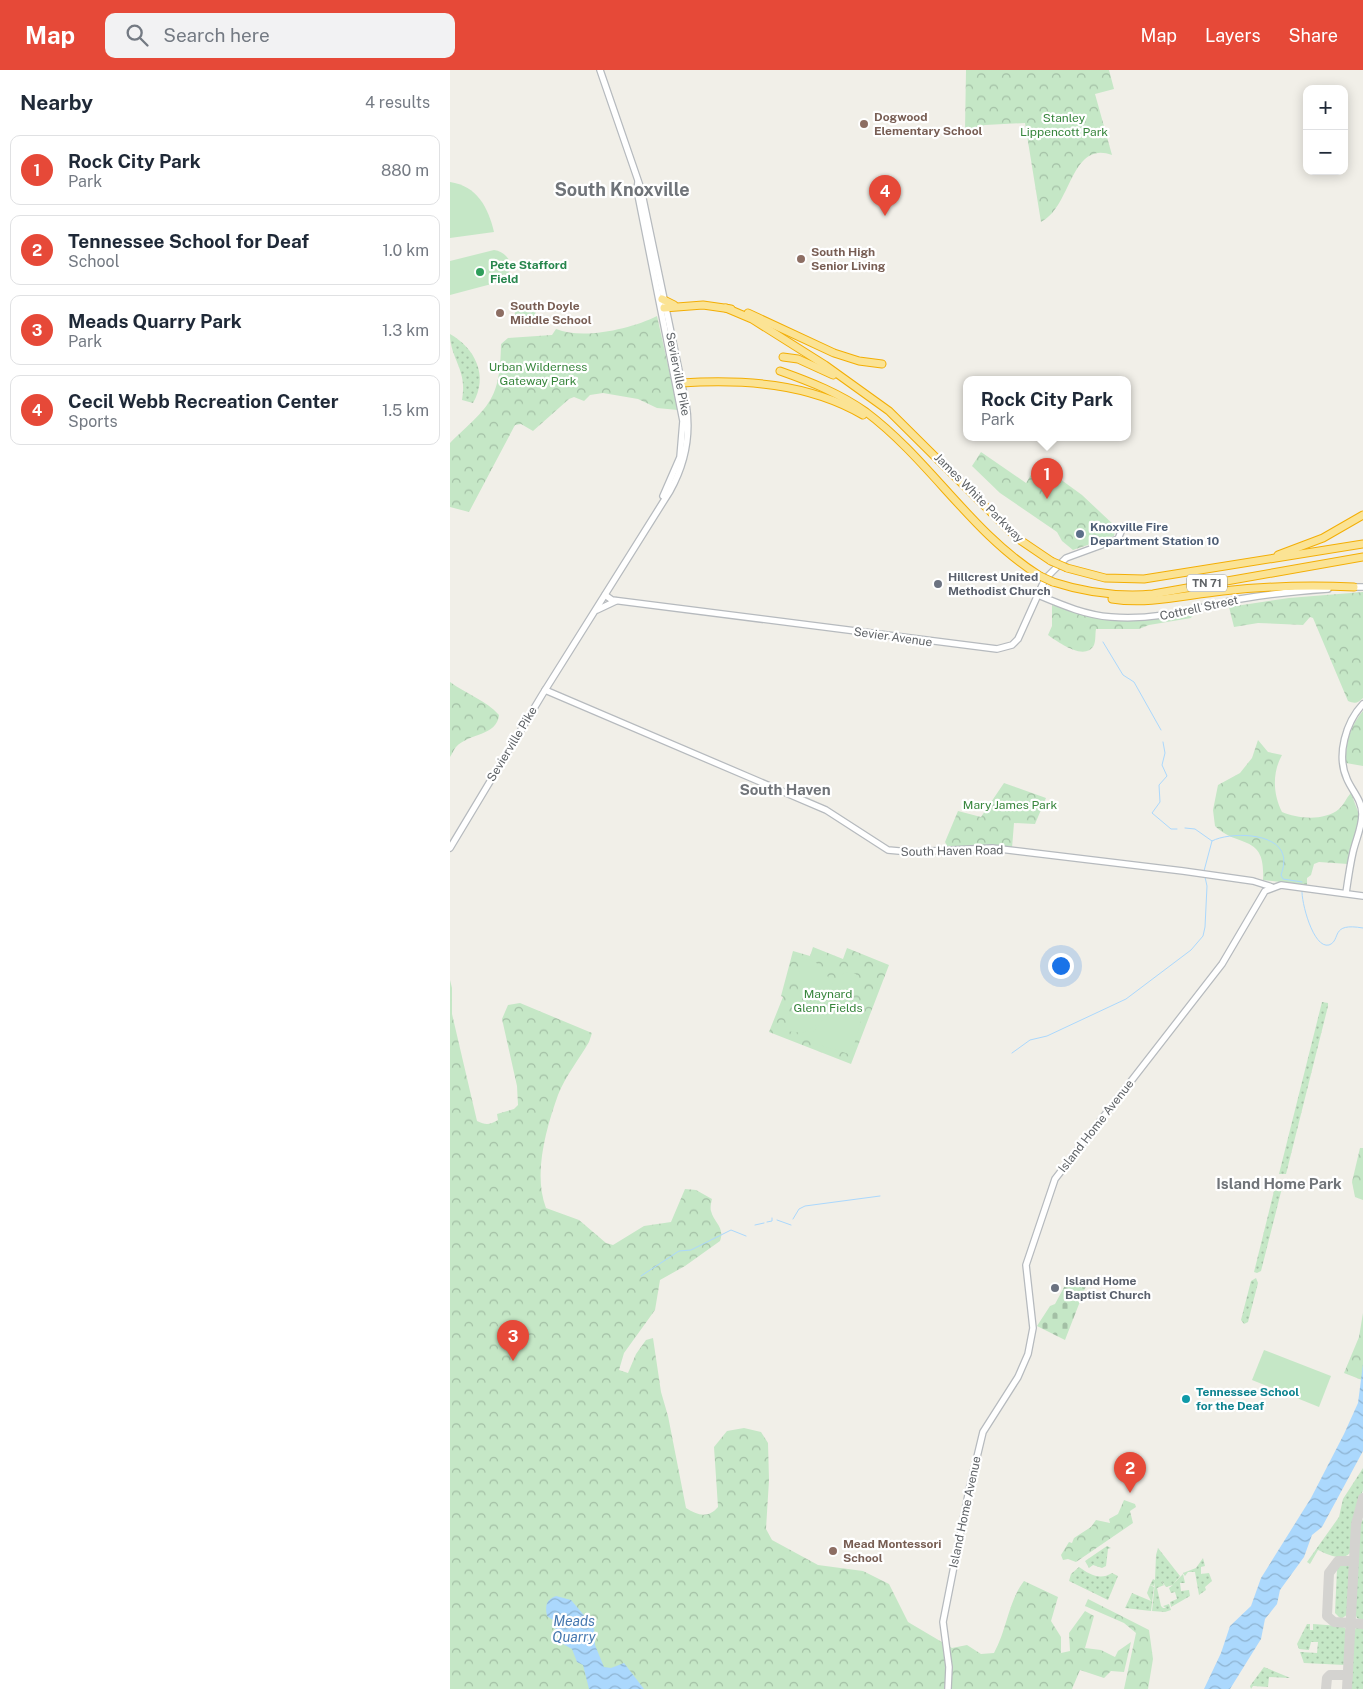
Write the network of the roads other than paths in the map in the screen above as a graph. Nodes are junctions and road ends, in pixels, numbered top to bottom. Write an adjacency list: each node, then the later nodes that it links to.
1 (600, 70): 2 (street)
2 (638, 182): 3 (street, Sevierville Pike); 6 (street, Sevierville Pike)
3 (662, 300): 4 (highway); 6 (street, Sevierville Pike)
4 (682, 306): 5 (highway); 6 (highway)
5 (726, 308): 9 (highway); 12 (highway)
6 (662, 309): 7 (street, Sevierville Pike)
7 (668, 332): 11 (street, Sevierville Pike); 11 (street, Sevierville Pike)
8 (783, 357): 12 (highway)
9 (882, 364)
10 (780, 372): 13 (highway)
11 (679, 384): 13 (highway); 14 (street, Sevierville Pike); 14 (street, Sevierville Pike)
12 (874, 400): 19 (highway, James White Parkway / TN 71, bridge)
13 (892, 436): 22 (highway, James White Parkway / TN 71, bridge)
14 (656, 512): 23 (street, Sevierville Pike)
15 (1363, 515): 19 (highway)
16 (1123, 527): 24 (street, Sevier Avenue)
17 (1363, 544): 19 (highway, James White Parkway / TN 71)
18 (1363, 558): 22 (highway, James White Parkway / TN 71)
19 (1255, 562)
20 (1354, 587): 21 (street, Cottrell Street); 22 (highway); 24 (street, Cottrell Street)
21 (1363, 587)
22 (1075, 589)
23 (605, 595): 25 (street, Sevier Avenue); 26 (street, Sevierville Pike)
24 (1038, 595): 25 (street, Sevier Avenue)
25 (617, 601): 26 (street)
26 (596, 611): 27 (street, Sevierville Pike)
27 (546, 690): 29 (street, Sevierville Pike); 30 (street, South Haven Road)
28 (1363, 704): 31 (street)
29 (450, 848)
30 (1272, 887): 31 (street); 33 (street, Island Home Avenue)
31 (1346, 893): 32 (street)
32 (1363, 896)
33 (948, 1689)

